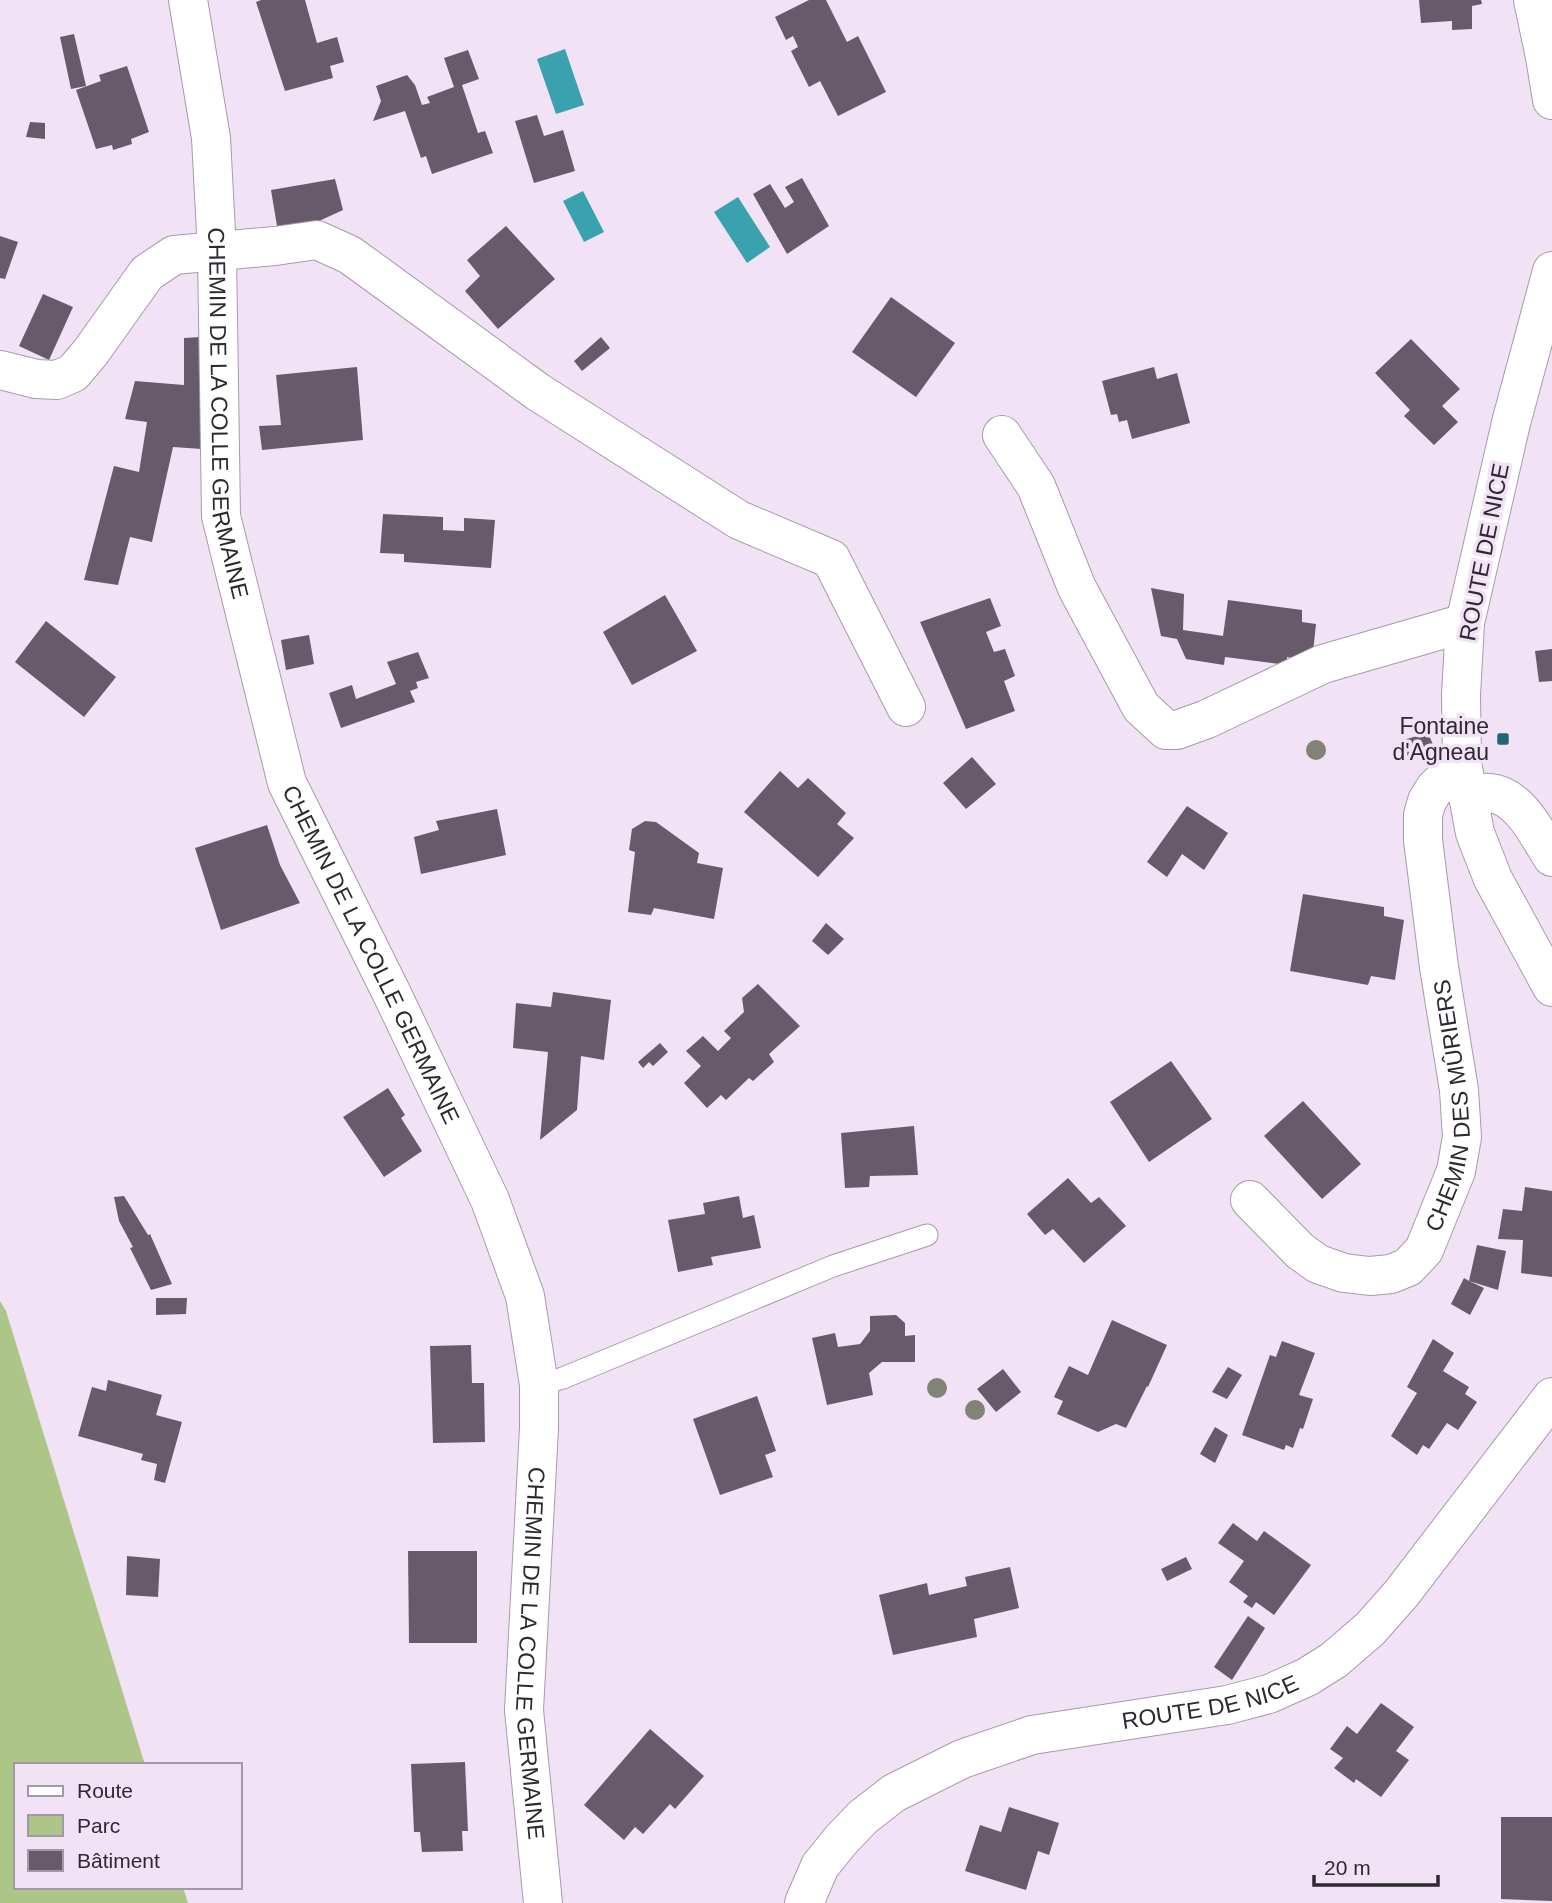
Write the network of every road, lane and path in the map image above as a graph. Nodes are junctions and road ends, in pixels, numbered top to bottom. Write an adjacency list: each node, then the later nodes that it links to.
1 (188, 0): 4 (street, CHEMIN DE LA COLLE GERMAINE)
2 (1533, 0): 3 (street)
3 (1552, 100)
4 (217, 252): 6 (street); 9 (street); 15 (street, CHEMIN DE LA COLLE GERMAINE)
5 (1552, 271): 8 (street, ROUTE DE NICE)
6 (0, 370)
7 (1002, 435): 8 (street)
8 (1465, 623): 10 (street, ROUTE DE NICE)
9 (906, 707)
10 (1465, 779): 11 (street); 12 (street, ROUTE DE NICE); 13 (street, CHEMIN DES MÛRIERS)
11 (1552, 857)
12 (1552, 987)
13 (1250, 1200)
14 (927, 1235): 15 (lane)
15 (539, 1385): 17 (street, CHEMIN DE LA COLLE GERMAINE)
16 (1552, 1397): 18 (street, ROUTE DE NICE)
17 (543, 1903)
18 (804, 1903)

